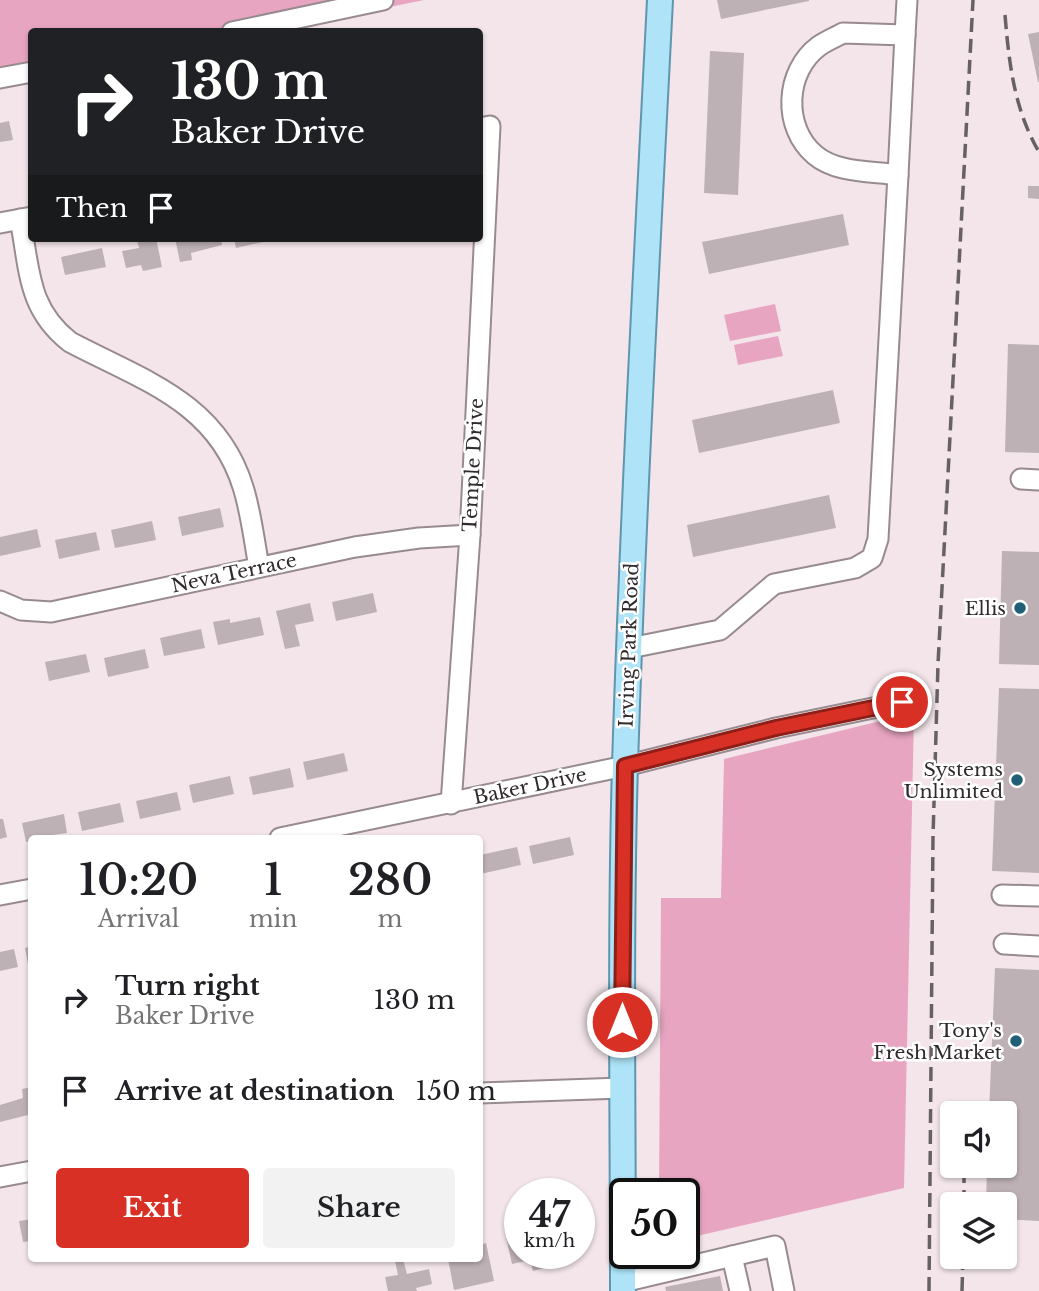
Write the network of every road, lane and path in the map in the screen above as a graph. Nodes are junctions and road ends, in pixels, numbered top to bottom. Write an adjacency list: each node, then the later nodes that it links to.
1 (383, 0): 4 (street)
2 (660, 0): 18 (main road, Irving Park Road)
3 (907, 0): 5 (street)
4 (251, 28)
5 (905, 35): 10 (street); 10 (street)
6 (28, 73): 7 (street)
7 (0, 78)
8 (484, 127): 9 (street, Temple Drive)
9 (483, 156)
10 (898, 174): 18 (street)
11 (26, 218): 12 (street)
12 (0, 223)
13 (29, 242): 16 (street)
14 (480, 242): 15 (street, Temple Drive)
15 (470, 535): 16 (street, Neva Terrace); 21 (street, Temple Drive)
16 (259, 567): 17 (street, Neva Terrace)
17 (0, 601)
18 (630, 648): 20 (main road, Irving Park Road)
19 (902, 702): 20 (street, Baker Drive)
20 (625, 766): 21 (street, Baker Drive); 29 (main road, Irving Park Road)
21 (451, 804): 22 (street, Baker Drive)
22 (295, 835)
23 (28, 890): 24 (street)
24 (0, 895)
25 (1002, 895): 26 (street)
26 (1039, 896)
27 (1004, 944): 28 (street)
28 (1039, 946)
29 (622, 1088): 30 (street); 34 (main road, Irving Park Road)
30 (483, 1093)
31 (28, 1172): 32 (street)
32 (0, 1177)
33 (733, 1256): 34 (street); 35 (street); 36 (street)
34 (623, 1286)
35 (740, 1291)
36 (784, 1291)

